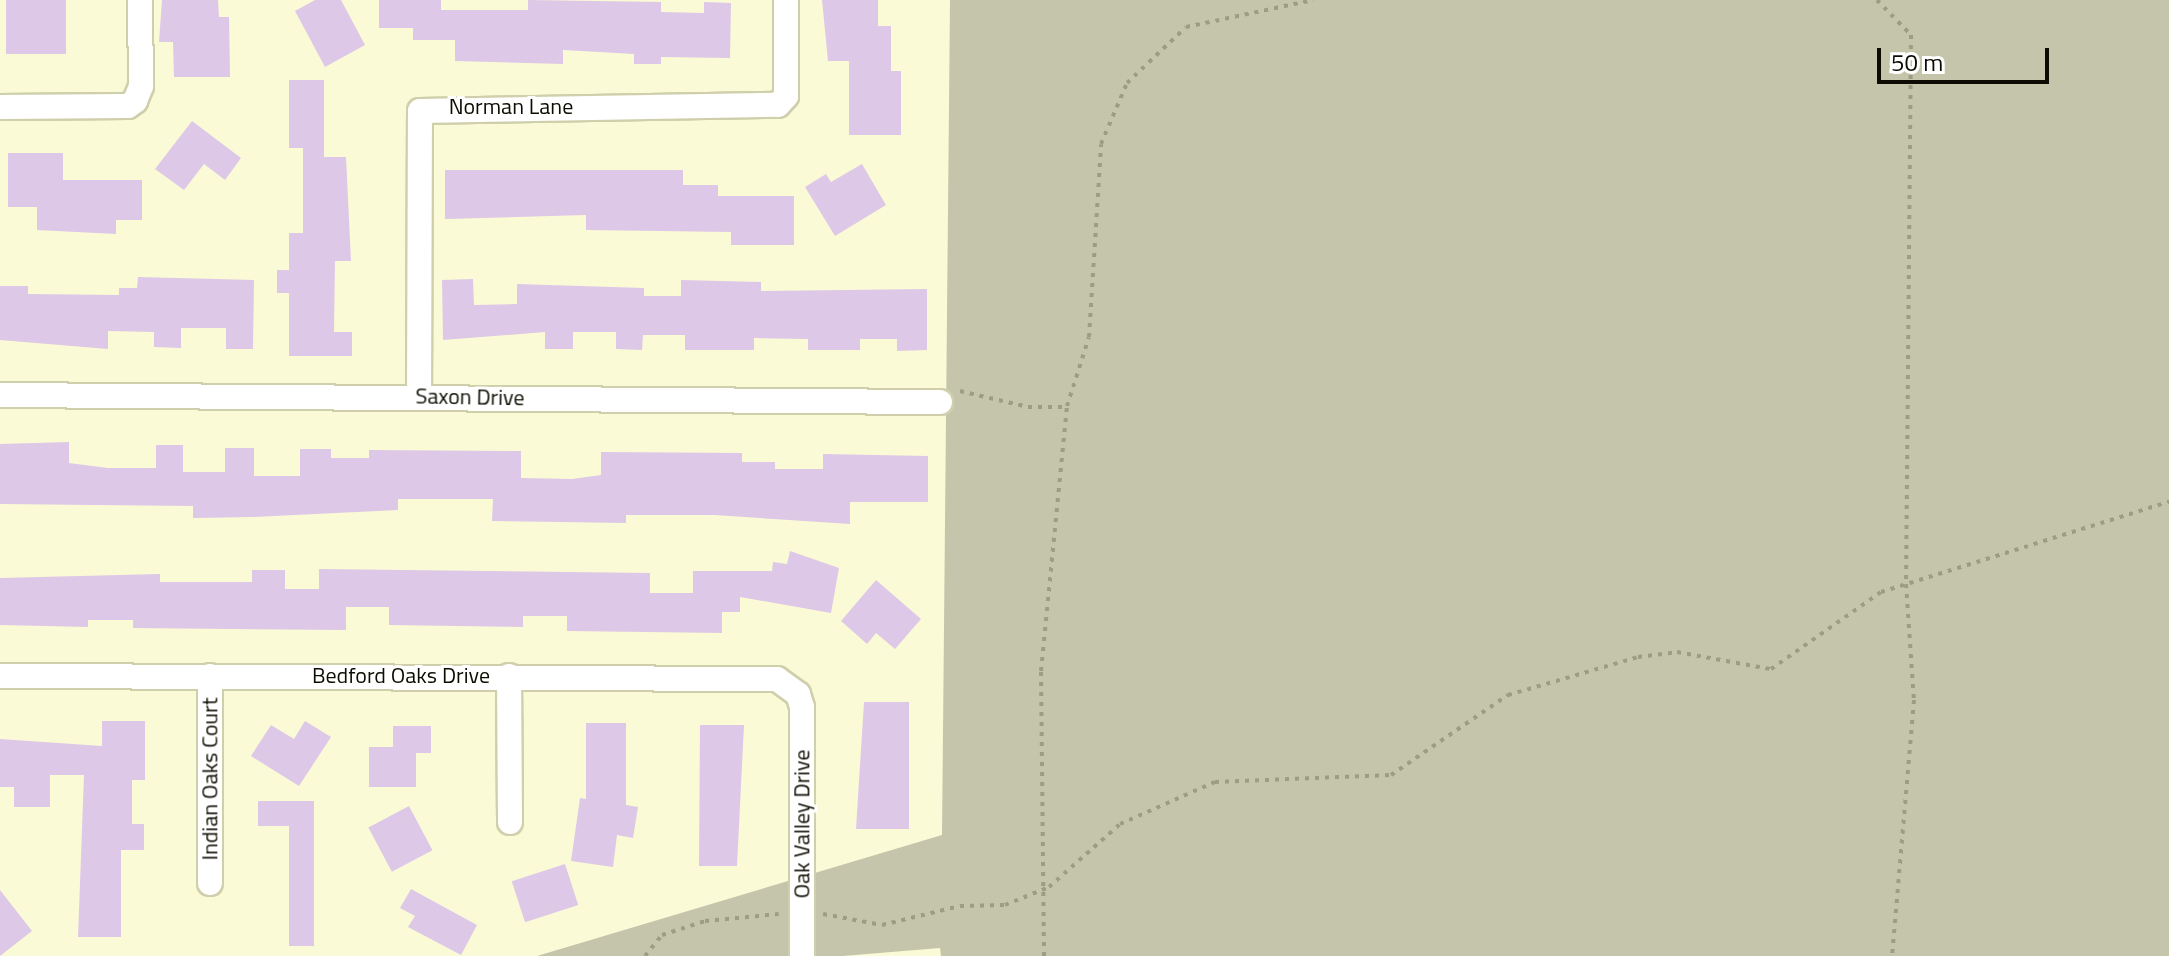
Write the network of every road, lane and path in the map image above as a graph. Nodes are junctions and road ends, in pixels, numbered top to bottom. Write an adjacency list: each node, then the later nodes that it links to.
1 (140, 0): 5 (street)
2 (786, 0): 7 (street, Norman Lane)
3 (1313, 0): 9 (path)
4 (1877, 0): 11 (path)
5 (0, 107)
6 (0, 395): 7 (street, Saxon Drive)
7 (419, 396): 8 (street, Saxon Drive)
8 (940, 402): 9 (path)
9 (1067, 407): 18 (path)
10 (2169, 502): 11 (path)
11 (1906, 584): 18 (path); 23 (path)
12 (0, 676): 13 (street, Bedford Oaks Drive)
13 (210, 676): 14 (street, Bedford Oaks Drive); 17 (street, Indian Oaks Court)
14 (509, 676): 15 (street, Bedford Oaks Drive); 16 (street)
15 (798, 694): 19 (street, Oak Valley Drive)
16 (510, 822)
17 (210, 883)
18 (1041, 890): 19 (path); 22 (path)
19 (802, 914): 20 (path); 21 (street, Oak Valley Drive)
20 (645, 956)
21 (802, 956)
22 (1044, 956)
23 (1892, 956)

